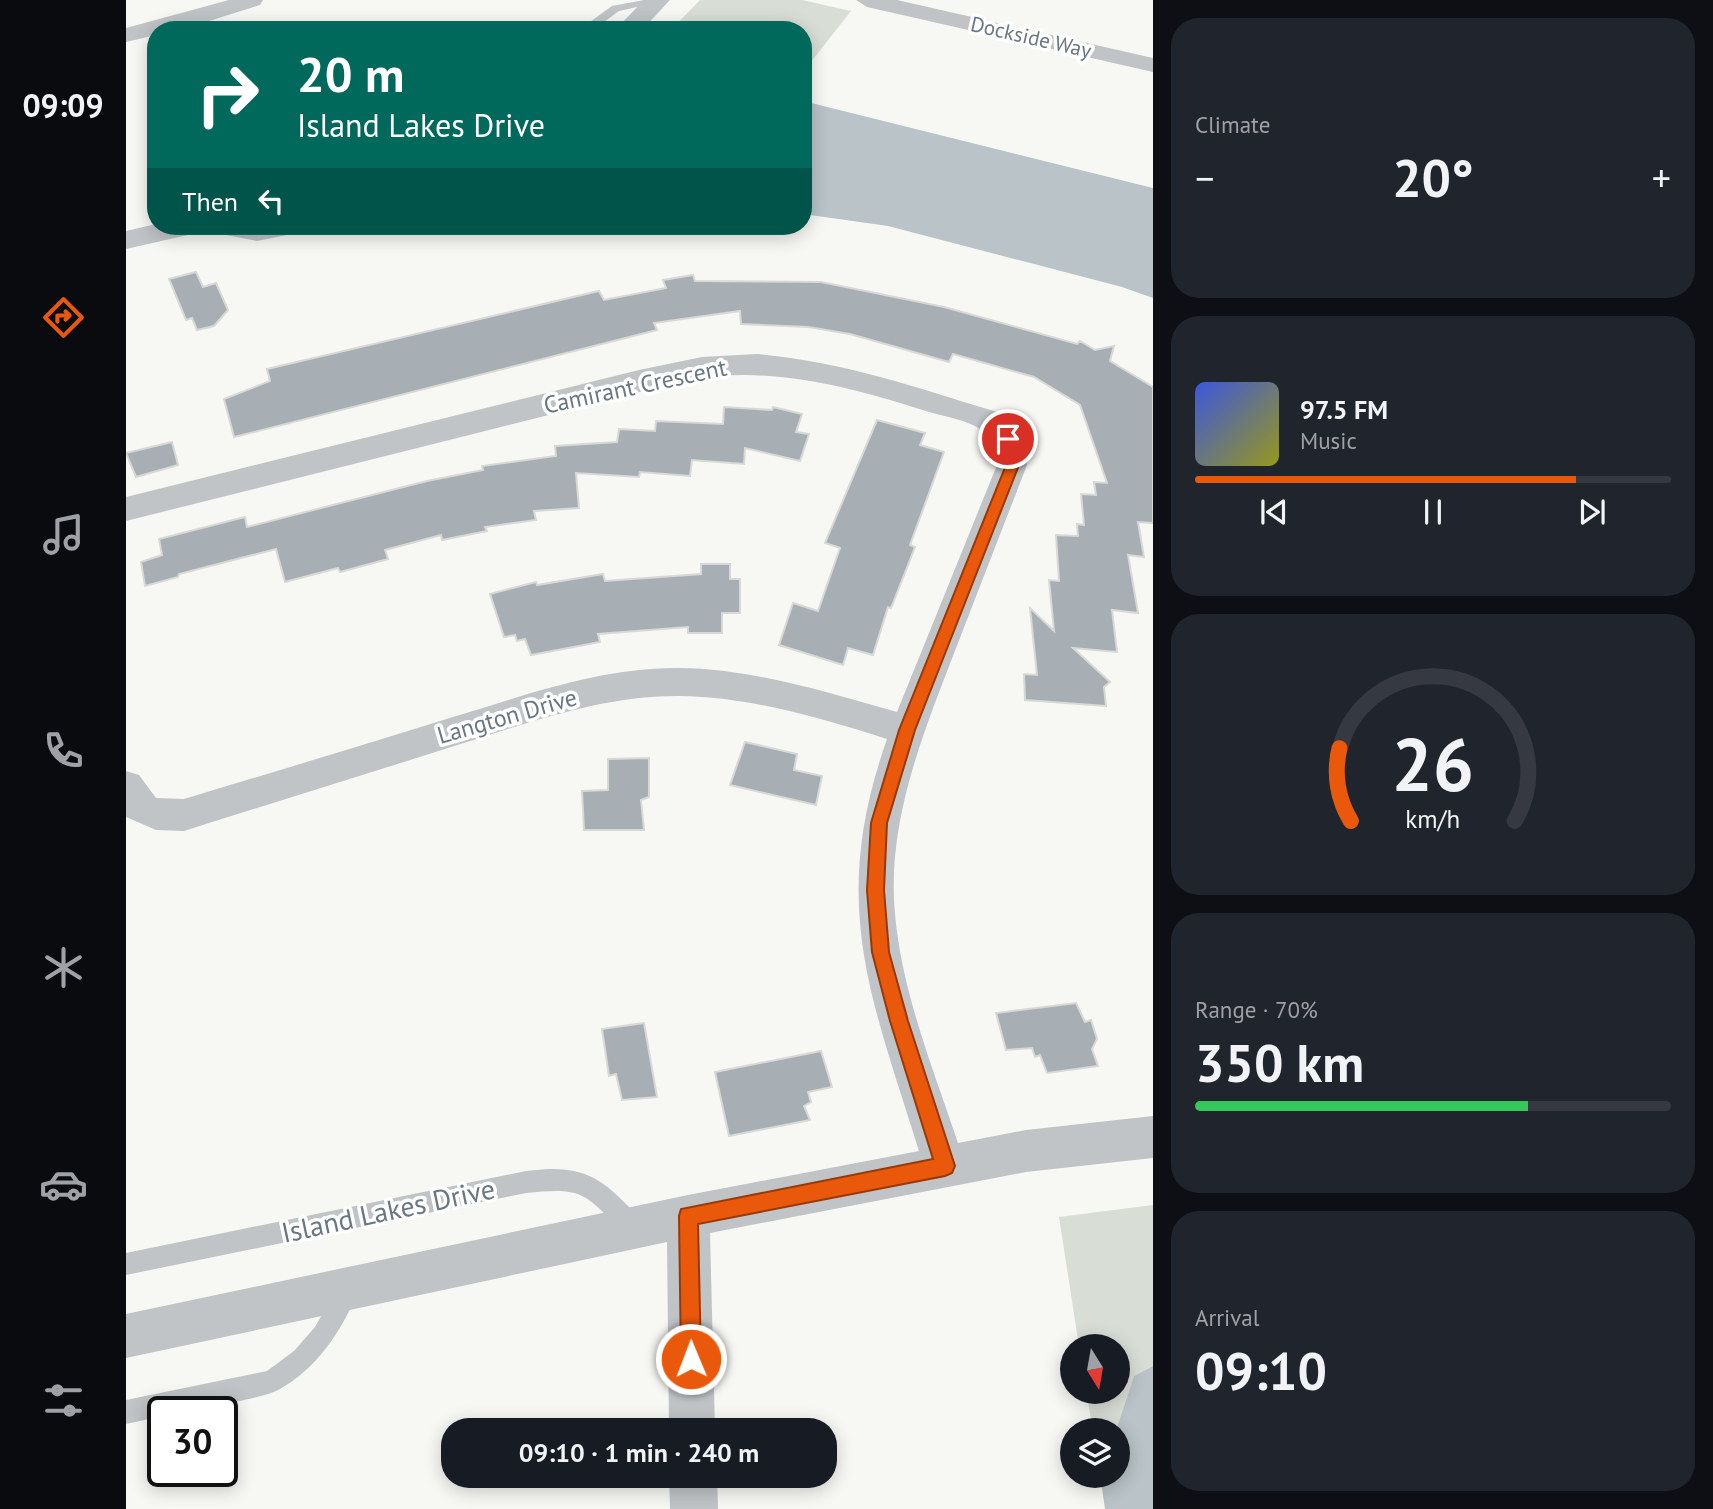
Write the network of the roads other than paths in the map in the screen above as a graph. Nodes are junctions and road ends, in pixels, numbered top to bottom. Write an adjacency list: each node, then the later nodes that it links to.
1 (252, 0): 5 (street)
2 (658, 0): 7 (lane); 8 (street)
3 (867, 0): 9 (street, Dockside Way)
4 (988, 0): 9 (street)
5 (223, 5): 6 (street)
6 (171, 21)
7 (598, 21)
8 (636, 21)
9 (980, 26): 12 (street, Dockside Way)
10 (147, 29): 11 (street)
11 (126, 35)
12 (1153, 65)
13 (149, 235): 16 (street)
14 (247, 235): 15 (lane)
15 (267, 235)
16 (126, 240)
17 (126, 509): 18 (street, Camirant Crescent)
18 (907, 730): 19 (street, Langton Drive); 21 (street, Camirant Crescent)
19 (126, 786)
20 (1153, 1137): 21 (street)
21 (945, 1166): 22 (street)
22 (688, 1216): 23 (street); 28 (street)
23 (633, 1227): 24 (lane, Island Lakes Drive); 25 (street)
24 (126, 1264)
25 (348, 1291): 26 (street); 27 (lane)
26 (126, 1336)
27 (126, 1412)
28 (692, 1418)
29 (693, 1488): 30 (street)
30 (694, 1509)

